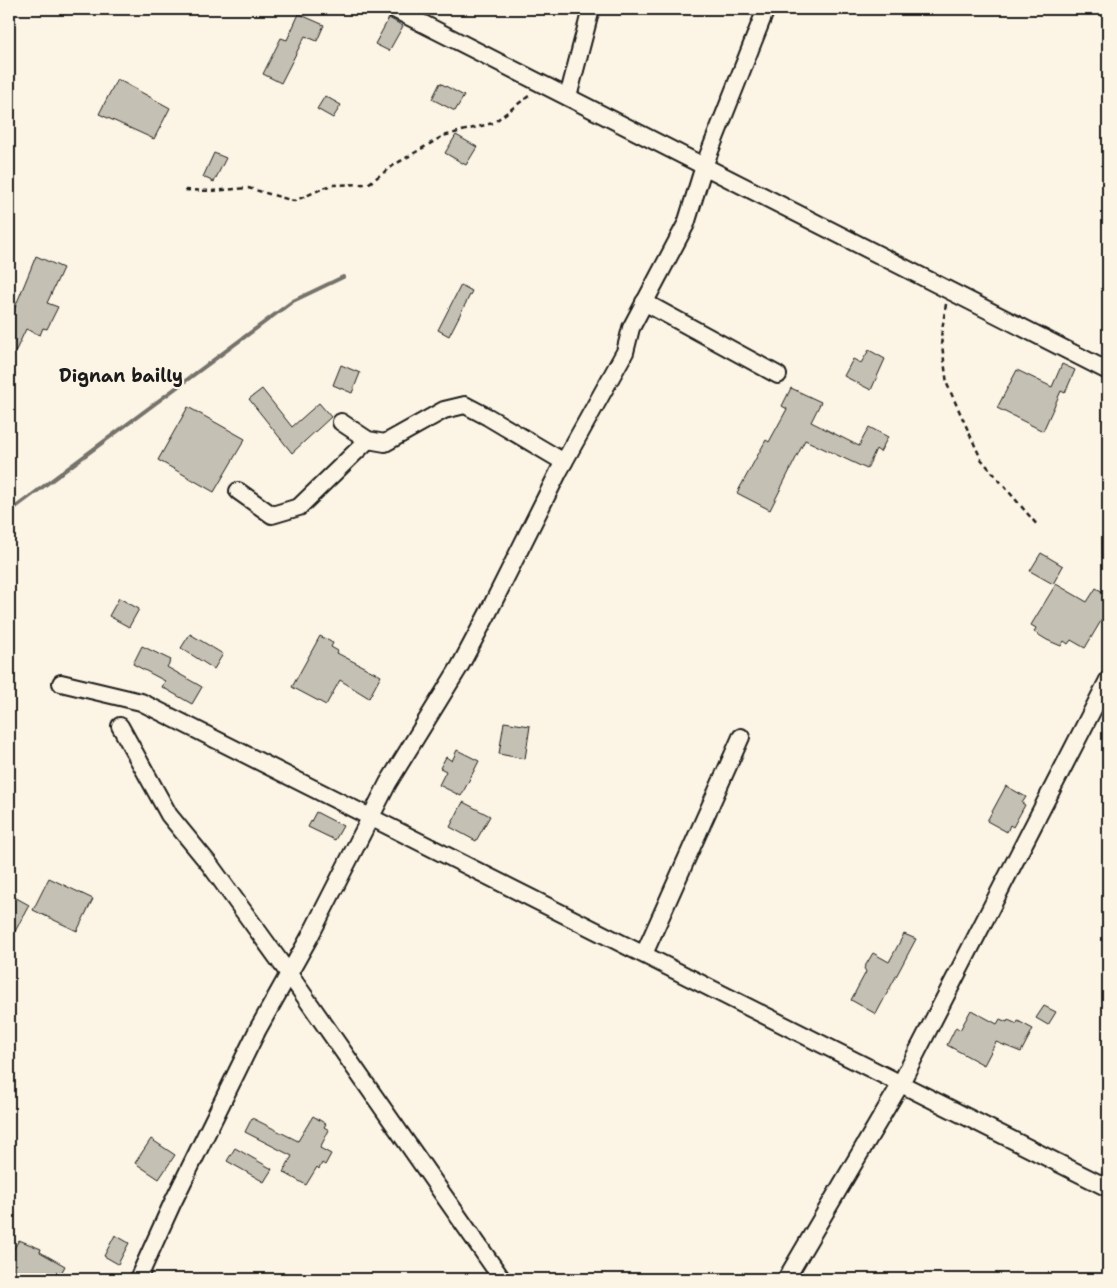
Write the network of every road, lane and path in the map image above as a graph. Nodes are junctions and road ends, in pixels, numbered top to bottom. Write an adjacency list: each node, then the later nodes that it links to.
1 (394, 9): 4 (street)
2 (591, 9): 5 (street)
3 (766, 9): 6 (street)
4 (543, 85): 5 (street); 7 (path)
5 (568, 97): 6 (street)
6 (704, 166): 8 (street); 9 (street)
7 (185, 190)
8 (948, 290): 10 (street); 16 (path)
9 (644, 302): 11 (street); 14 (street)
10 (1108, 371)
11 (778, 375)
12 (341, 422): 13 (street)
13 (368, 440): 14 (street); 15 (street)
14 (564, 462): 21 (street)
15 (238, 491)
16 (1038, 526)
17 (1108, 680): 24 (street)
18 (61, 683): 21 (street)
19 (120, 726): 23 (street)
20 (741, 737): 22 (street)
21 (371, 817): 22 (street); 23 (street)
22 (644, 954): 24 (street)
23 (289, 974): 26 (street); 27 (street)
24 (900, 1085): 25 (street); 28 (street)
25 (1108, 1188)
26 (138, 1279)
27 (502, 1279)
28 (786, 1279)

